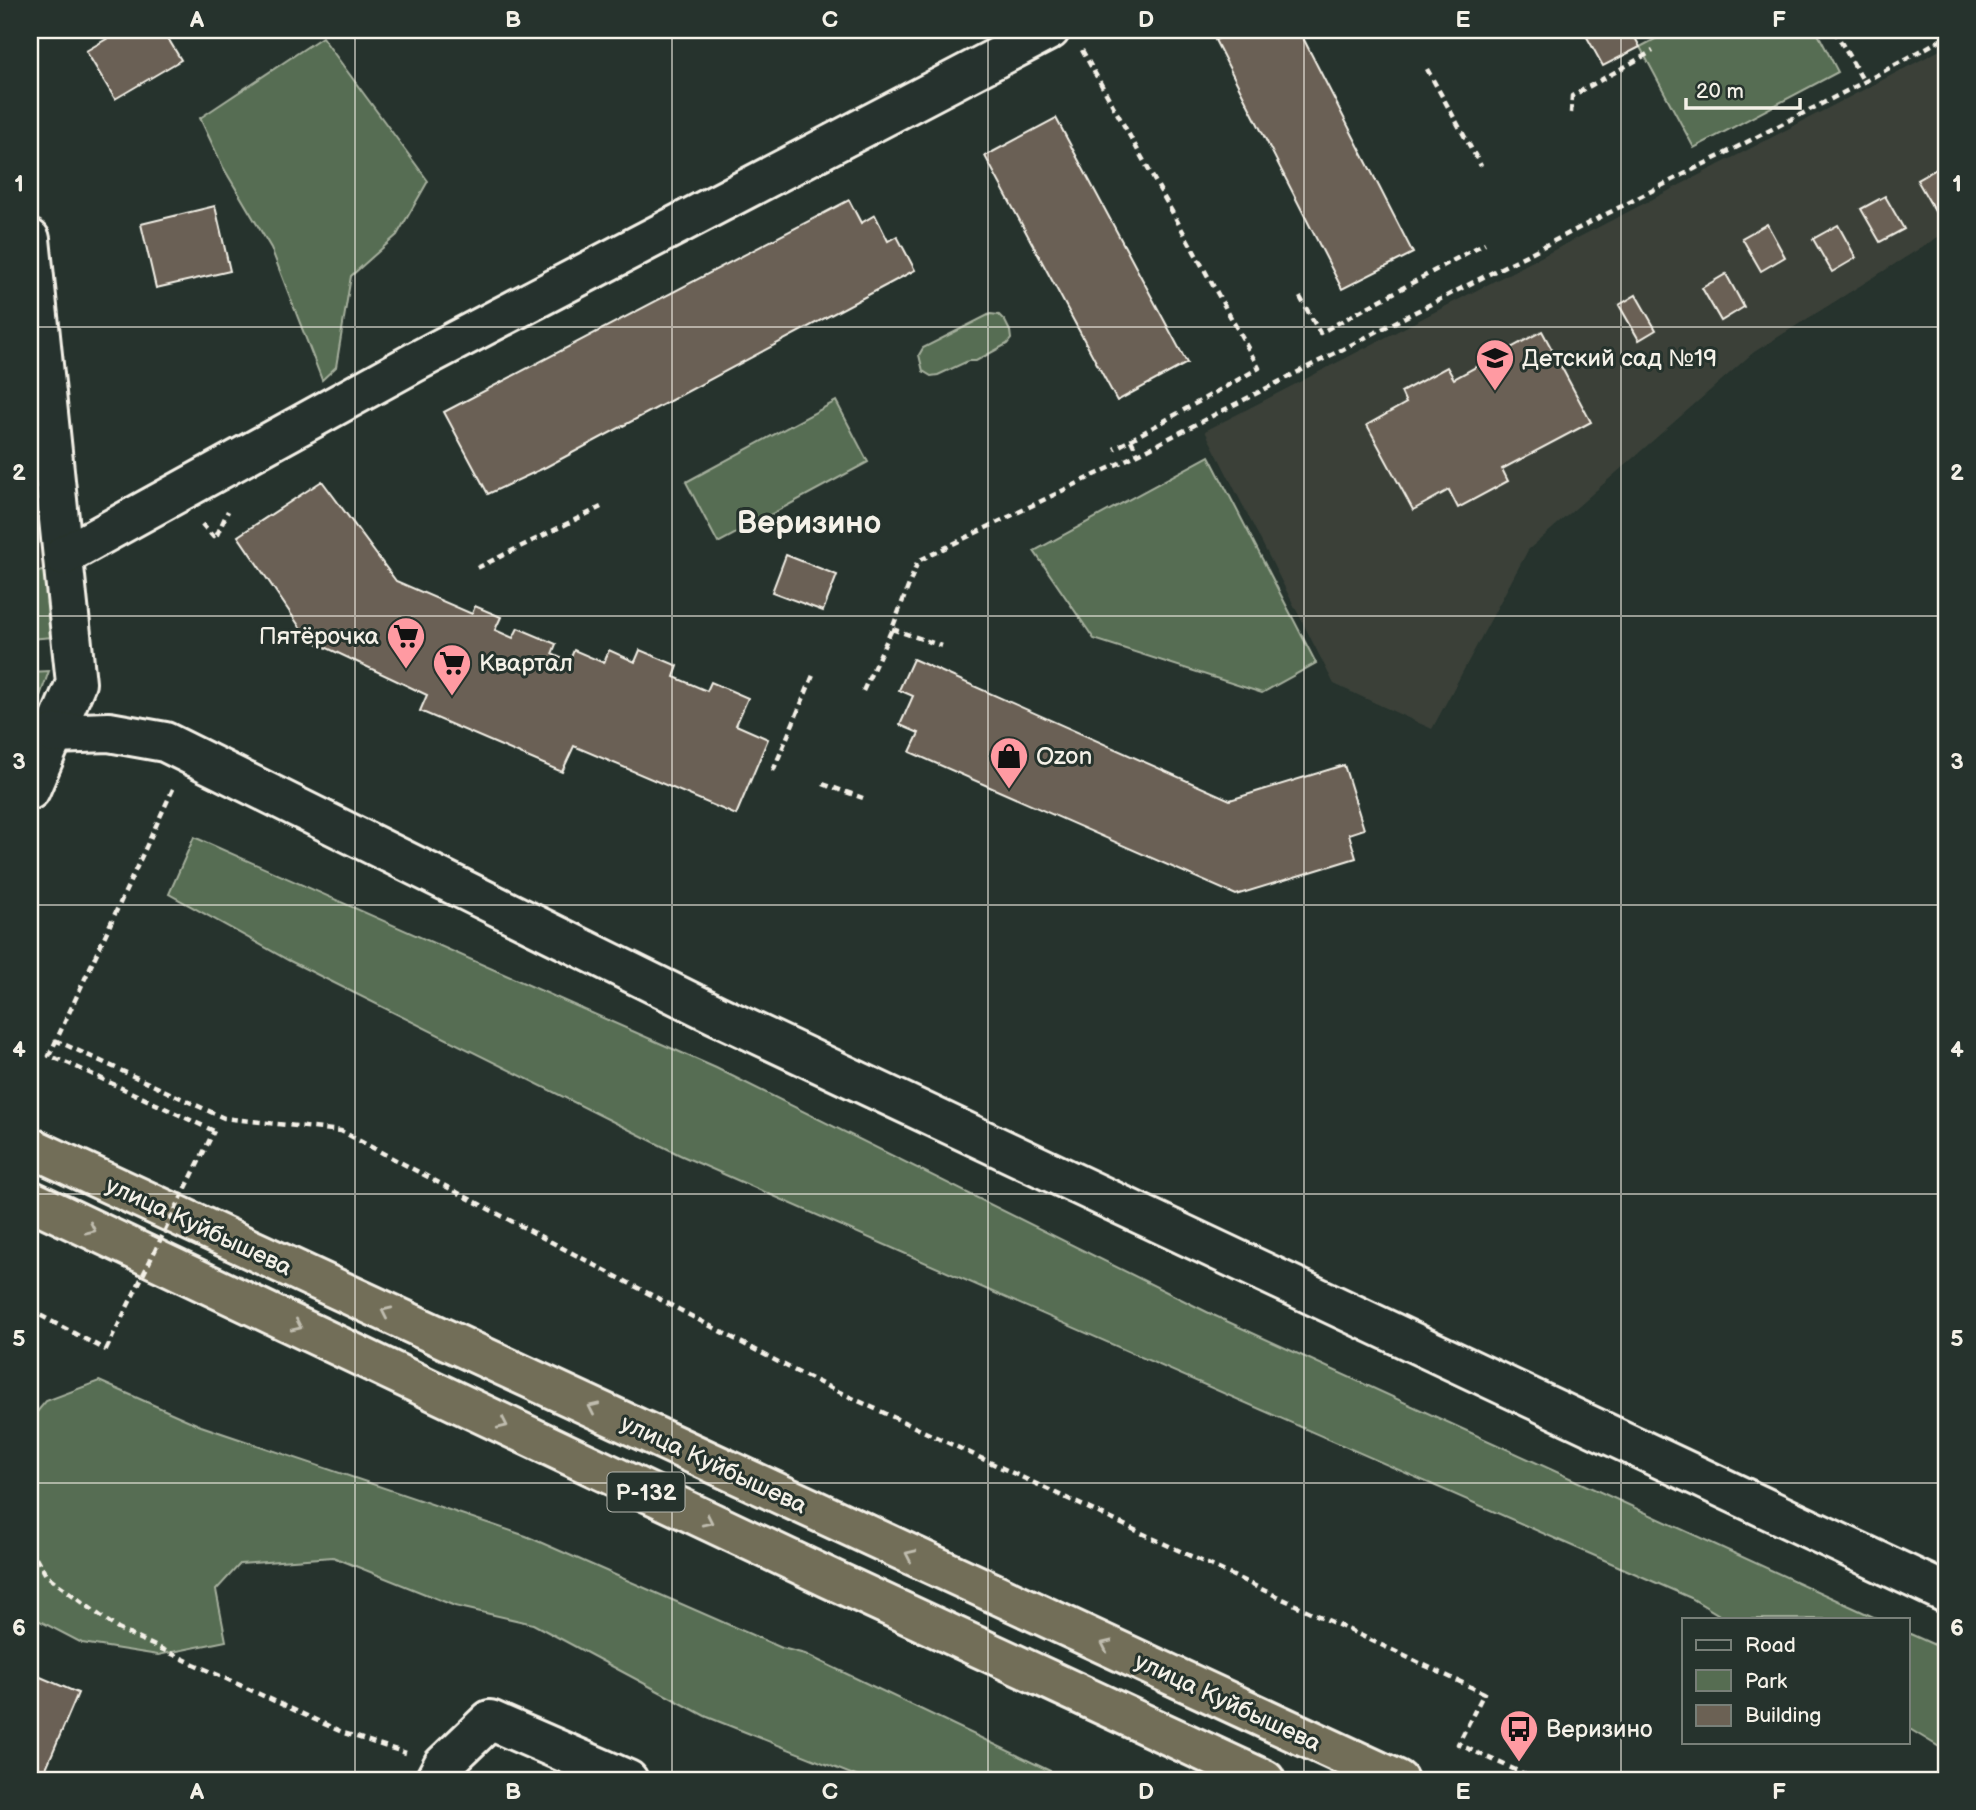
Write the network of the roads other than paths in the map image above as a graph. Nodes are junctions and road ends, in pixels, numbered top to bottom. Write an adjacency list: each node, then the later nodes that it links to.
1 (1064, 36): 3 (street)
2 (30, 239): 3 (street)
3 (63, 556): 4 (street)
4 (54, 734): 5 (street); 8 (street)
5 (30, 790)
6 (30, 1147): 12 (highway, улица Куйбышева / Р-132, one-way to 6)
7 (30, 1200): 11 (highway, улица Куйбышева / Р-132, one-way to 11)
8 (1946, 1593)
9 (439, 1773): 10 (street)
10 (628, 1780)
11 (1265, 1780)
12 (1398, 1780)

